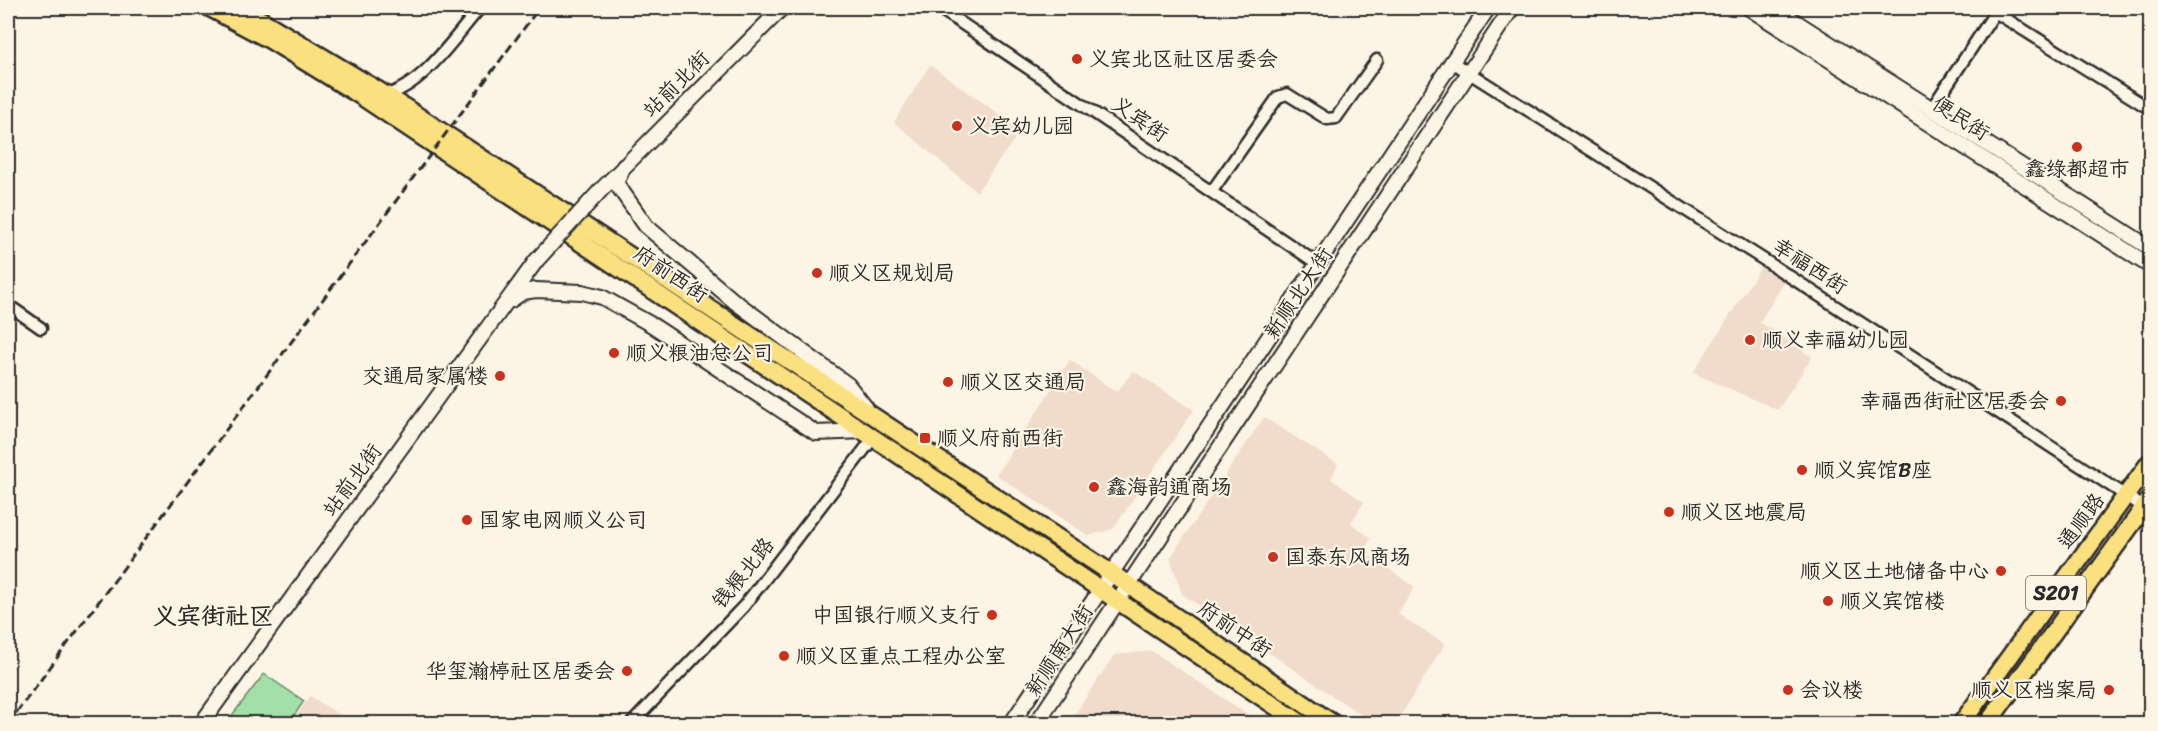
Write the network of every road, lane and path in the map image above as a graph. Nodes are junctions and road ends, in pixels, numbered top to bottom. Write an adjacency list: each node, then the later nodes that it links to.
1 (210, 8): 26 (main road, 府前西街)
2 (241, 8): 11 (main road, 府前西街)
3 (480, 8): 15 (street)
4 (782, 8): 18 (main road, 站前北街)
5 (939, 8): 19 (street, 义宾街)
6 (1488, 8): 13 (main road, 新顺北大街)
7 (1512, 8): 14 (main road, 新顺北大街)
8 (1749, 8): 22 (main road, 便民街)
9 (1774, 8): 16 (main road, 便民街)
10 (1997, 10): 16 (street); 17 (street)
11 (263, 13): 15 (main road, 府前西街)
12 (1377, 60): 19 (street)
13 (1452, 62): 14 (street, 幸福西街); 21 (main road, 新顺北大街)
14 (1468, 73): 28 (street, 幸福西街); 31 (main road, 新顺北大街)
15 (386, 95): 26 (main road, 府前西街)
16 (1932, 108): 20 (main road, 便民街)
17 (2151, 110)
18 (624, 166): 24 (main road, 站前北街, bridge); 26 (main road)
19 (1212, 191): 21 (street, 义宾街)
20 (2151, 248)
21 (1318, 264): 30 (main road, 新顺北大街)
22 (2151, 266)
23 (8, 305): 25 (street)
24 (501, 309): 26 (main road); 34 (main road, 站前北街)
25 (40, 328)
26 (870, 428): 30 (main road, 府前西街); 32 (main road, 府前西街); 35 (street, 钱粮北路)
27 (2151, 462): 28 (main road, 通顺路 / S201)
28 (2127, 496): 29 (street, 幸福西街); 40 (main road, 通顺路 / S201)
29 (2148, 506): 41 (main road, S201)
30 (1111, 573): 31 (main road, 府前中街); 32 (main road, 新顺北大街)
31 (1128, 584): 33 (main road, 新顺北大街); 39 (main road, 府前中街)
32 (1100, 589): 33 (main road, 府前中街); 36 (main road, 新顺南大街)
33 (1118, 600): 37 (main road, 新顺南大街); 38 (main road, 府前中街)
34 (201, 723)
35 (631, 723)
36 (1011, 723)
37 (1036, 723)
38 (1302, 723)
39 (1334, 723)
40 (1961, 723)
41 (1987, 723)

